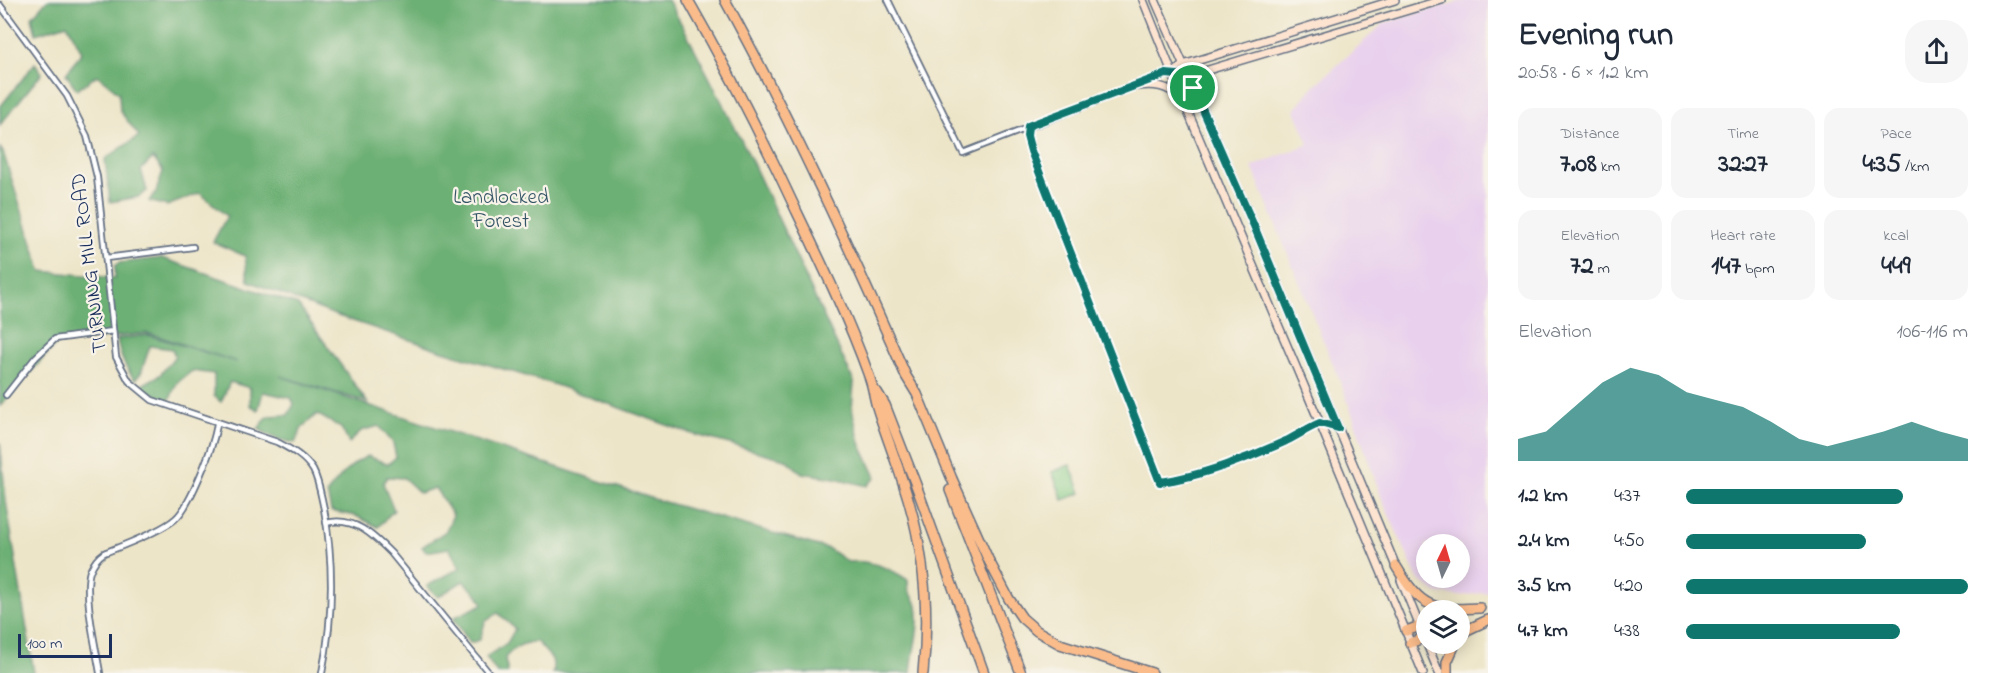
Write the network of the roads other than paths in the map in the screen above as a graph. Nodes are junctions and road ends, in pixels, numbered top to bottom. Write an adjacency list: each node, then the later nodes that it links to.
1 (688, 0): 21 (highway)
2 (725, 0): 20 (highway)
3 (888, 0): 16 (street)
4 (1143, 0): 12 (main road)
5 (1155, 0): 11 (main road)
6 (1395, 0): 8 (main road)
7 (1442, 0): 10 (main road)
8 (1383, 2): 10 (main road); 11 (main road)
9 (0, 5): 18 (street, TURNING MILL ROAD)
10 (1385, 16): 13 (main road)
11 (1183, 65): 12 (main road); 13 (main road)
12 (1173, 75): 13 (main road); 14 (street); 15 (main road)
13 (1188, 76): 25 (main road)
14 (1137, 86): 15 (main road); 16 (street)
15 (1185, 105): 24 (main road)
16 (1028, 126): 24 (street)
17 (193, 247): 18 (street)
18 (106, 258): 19 (street, TURNING MILL ROAD)
19 (113, 331): 22 (street); 23 (street, TURNING MILL ROAD)
20 (906, 376): 45 (highway); 46 (highway)
21 (870, 379): 43 (highway); 44 (highway)
22 (6, 395)
23 (217, 423): 26 (street, TURNING MILL ROAD); 40 (street)
24 (1320, 423): 25 (main road); 35 (main road)
25 (1338, 428): 27 (main road)
26 (326, 523): 41 (street, TURNING MILL ROAD); 42 (street)
27 (1396, 566): 28 (highway); 29 (main road)
28 (1484, 608)
29 (1416, 610)
30 (1488, 620): 31 (highway)
31 (1478, 624): 33 (highway); 34 (highway)
32 (1416, 627): 35 (highway)
33 (1470, 627)
34 (1470, 630)
35 (1406, 631): 37 (main road)
36 (1416, 642): 37 (highway)
37 (1410, 643): 47 (main road)
38 (1432, 654): 48 (main road)
39 (1451, 654): 49 (highway)
40 (100, 673)
41 (322, 673)
42 (489, 673)
43 (923, 673)
44 (984, 673)
45 (1020, 673)
46 (1152, 673)
47 (1423, 673)
48 (1439, 673)
49 (1447, 673)

